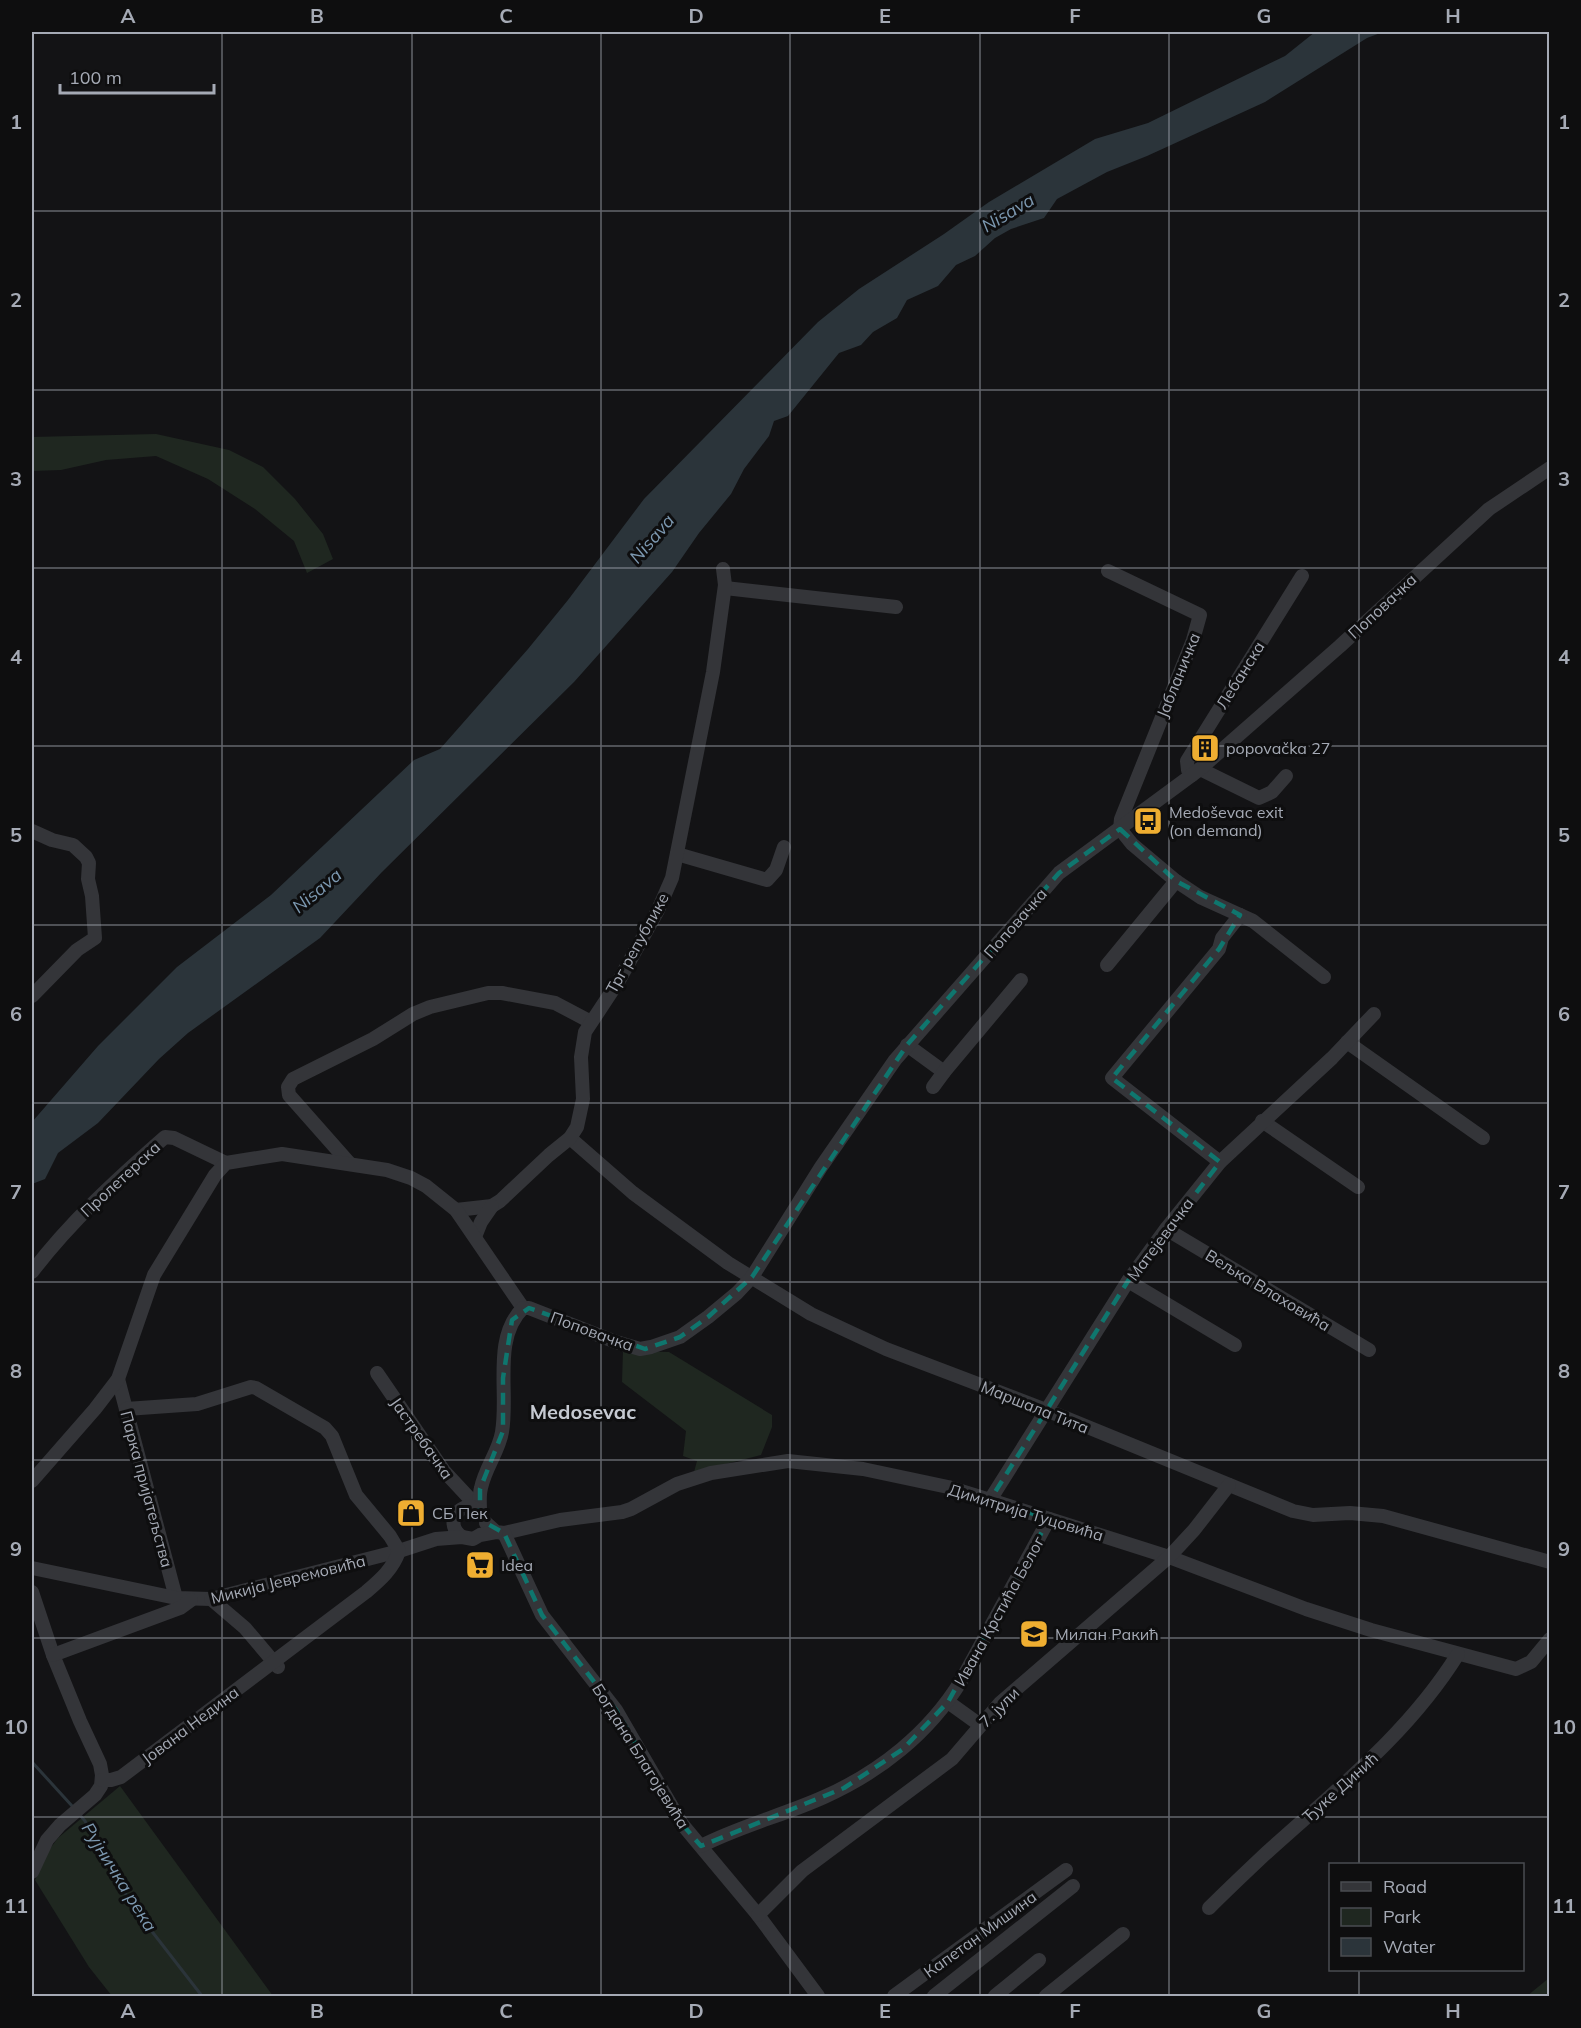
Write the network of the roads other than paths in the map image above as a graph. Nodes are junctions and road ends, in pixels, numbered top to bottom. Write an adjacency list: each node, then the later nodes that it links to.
1 (1550, 468): 7 (street, Поповачка)
2 (723, 569): 5 (street, Трг републике)
3 (1108, 571): 9 (street, Јабланичка)
4 (1302, 576): 7 (street, Лебанска)
5 (725, 588): 6 (street); 12 (street, Трг републике)
6 (896, 607)
7 (1196, 772): 8 (street); 9 (street, Поповачка)
8 (1286, 776)
9 (1120, 829): 13 (street); 22 (street, Поповачка)
10 (32, 831): 18 (street)
11 (784, 847): 12 (street)
12 (677, 854): 20 (street, Трг републике)
13 (1176, 881): 14 (street); 15 (street)
14 (1240, 915): 16 (street); 28 (street)
15 (1107, 965)
16 (1323, 977)
17 (1021, 980): 23 (street)
18 (32, 996)
19 (1374, 1014): 21 (street, Матејевачка)
20 (591, 1022): 26 (street, Трг републике); 30 (street)
21 (1347, 1042): 25 (street, Матејевачка); 27 (street)
22 (907, 1045): 23 (street); 37 (street, Поповачка)
23 (944, 1072): 24 (street)
24 (933, 1088)
25 (1262, 1121): 28 (street, Матејевачка); 31 (street)
26 (570, 1138): 32 (street, Трг републике); 37 (street, Маршала Тита)
27 (1483, 1138)
28 (1220, 1161): 34 (street, Матејевачка)
29 (226, 1163): 30 (street); 36 (street, Пролетерска); 43 (street)
30 (350, 1164): 33 (street)
31 (1358, 1187)
32 (492, 1206): 33 (street); 35 (street)
33 (456, 1210): 35 (street)
34 (1166, 1229): 38 (street, Матејевачка); 41 (street, Вељка Влаховића)
35 (475, 1237): 39 (street)
36 (32, 1272)
37 (752, 1277): 39 (street, Поповачка); 45 (street, Маршала Тита)
38 (1128, 1281): 40 (street); 45 (street, Матејевачка)
39 (523, 1308): 49 (street)
40 (1235, 1345)
41 (1369, 1350)
42 (377, 1373): 49 (street, Јастребачка)
43 (118, 1379): 44 (street, Парка пријатељства); 46 (street)
44 (126, 1409): 54 (street); 59 (street, Парка пријатељства)
45 (1046, 1410): 47 (street, Маршала Тита); 48 (street, Матејевачка)
46 (32, 1481)
47 (1229, 1485): 55 (street, 7. јули); 56 (street, Маршала Тита)
48 (990, 1500): 49 (street, Димитрија Туцовића); 51 (street, Димитрија Туцовића)
49 (483, 1516): 50 (street); 52 (street, Димитрија Туцовића); 69 (street, Богдана Благојевића)
50 (454, 1519): 52 (street); 53 (street)
51 (1049, 1519): 55 (street, Димитрија Туцовића); 66 (street, Ивана Крстића Белог)
52 (462, 1537): 53 (street, Микија Јевремовића)
53 (436, 1539): 54 (street, Микија Јевремовића)
54 (399, 1551): 60 (street, Микија Јевремовића); 65 (street, Јована Недина)
55 (1169, 1557): 63 (street, Димитрија Туцовића); 67 (street, 7. јули)
56 (1550, 1562)
57 (32, 1568): 59 (street, Микија Јевремовића)
58 (32, 1592): 64 (street)
59 (176, 1598): 61 (street, Микија Јевремовића)
60 (211, 1599): 61 (street, Микија Јевремовића); 65 (street)
61 (191, 1600): 64 (street)
62 (1550, 1639): 63 (street, Димитрија Туцовића)
63 (1458, 1654): 73 (street, Ђуке Динић)
64 (53, 1655): 68 (street)
65 (276, 1664): 68 (street, Јована Недина)
66 (948, 1702): 67 (street, Ивана Крстића Белог); 69 (street, Ивана Крстића Белог)
67 (980, 1725): 74 (street, 7. јули)
68 (102, 1780): 71 (street)
69 (701, 1845): 74 (street, Богдана Благојевића)
70 (1065, 1870): 78 (street, Капетан Мишина)
71 (32, 1872)
72 (1073, 1886): 79 (street)
73 (1209, 1908)
74 (758, 1915): 77 (street, Богдана Благојевића)
75 (1123, 1934): 81 (street)
76 (1039, 1960): 80 (street)
77 (818, 1996)
78 (894, 1996)
79 (934, 1996)
80 (995, 1996)
81 (1046, 1996)

